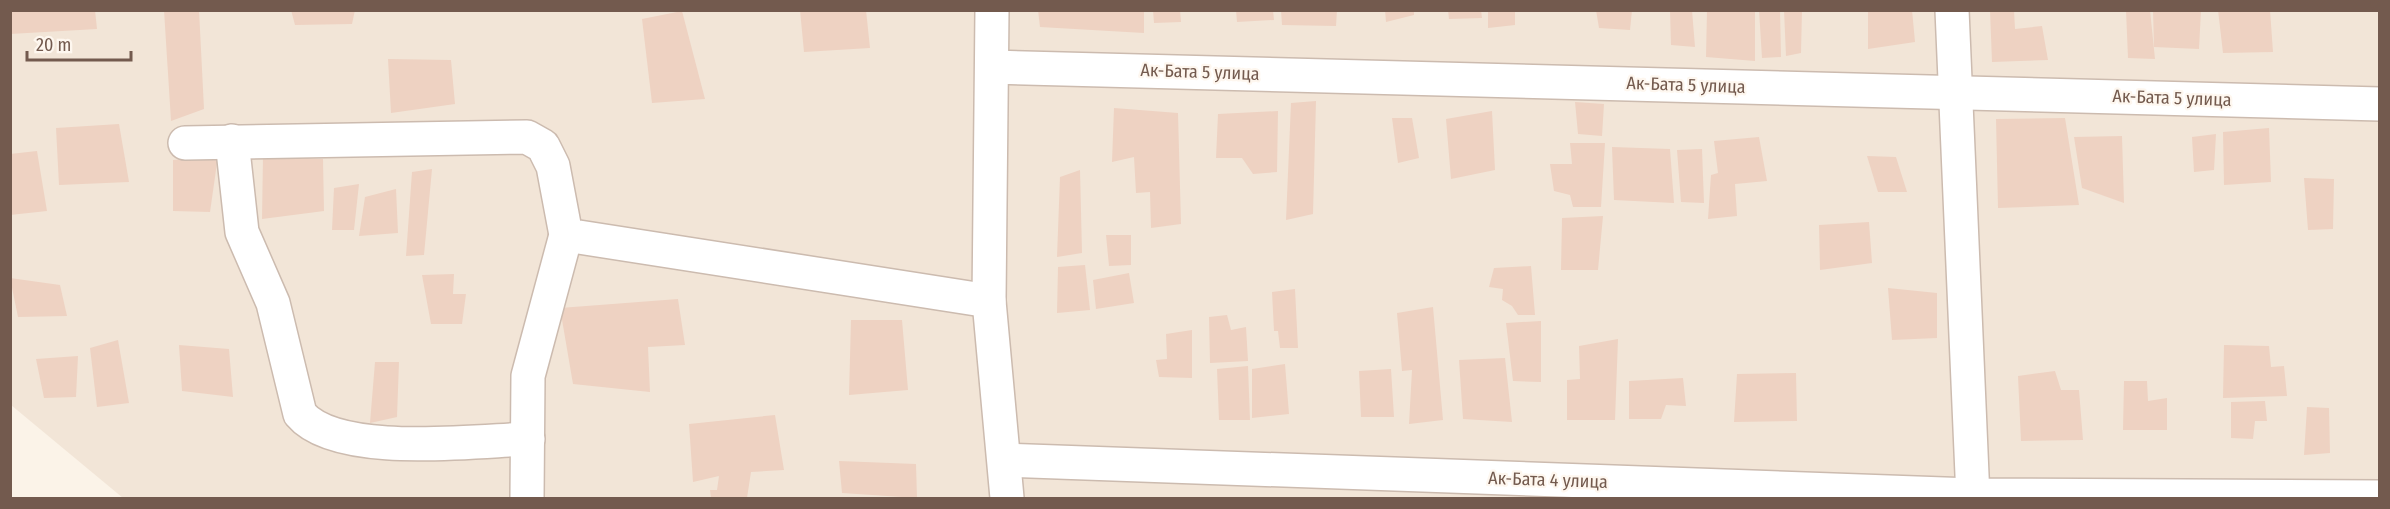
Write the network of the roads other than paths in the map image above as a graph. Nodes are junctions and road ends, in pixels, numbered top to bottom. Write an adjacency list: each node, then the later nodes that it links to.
1 (992, 10): 3 (street)
2 (1952, 10): 4 (street)
3 (992, 67): 4 (street, Ак-Бата 5 улица); 9 (street)
4 (1954, 92): 5 (street, Ак-Бата 5 улица); 12 (street)
5 (2379, 104)
6 (232, 141): 7 (street); 8 (street); 10 (street)
7 (185, 143)
8 (566, 236): 9 (street); 10 (street)
9 (989, 301): 11 (street)
10 (528, 439): 14 (street)
11 (1005, 460): 12 (street, Ак-Бата 4 улица); 15 (street)
12 (1972, 497): 13 (street, Ак-Бата 4 улица)
13 (2379, 497)
14 (527, 498)
15 (1007, 498)

